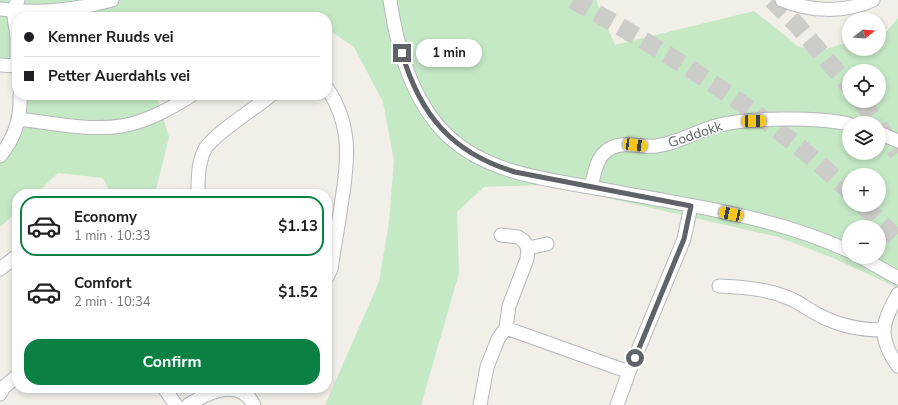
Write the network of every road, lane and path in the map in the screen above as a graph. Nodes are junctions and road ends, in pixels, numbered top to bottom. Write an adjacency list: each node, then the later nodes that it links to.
1 (112, 0): 5 (street)
2 (390, 0): 17 (street)
3 (782, 0): 4 (street)
4 (873, 0)
5 (16, 7)
6 (0, 65): 7 (street)
7 (12, 66)
8 (332, 98): 25 (street)
9 (20, 100): 12 (street)
10 (183, 100): 12 (street)
11 (264, 100): 18 (street)
12 (19, 119): 16 (street)
13 (842, 123): 17 (street, Goddokk)
14 (886, 136): 15 (street)
15 (898, 141)
16 (0, 156)
17 (591, 186): 19 (street)
18 (198, 189)
19 (691, 206): 23 (street); 34 (street)
20 (500, 235): 22 (street)
21 (548, 244): 22 (street)
22 (528, 248): 31 (street)
23 (842, 248)
24 (12, 260): 27 (street)
25 (332, 263)
26 (873, 264): 28 (street)
27 (0, 269)
28 (898, 278)
29 (719, 286): 32 (street)
30 (898, 294): 32 (street)
31 (506, 328): 34 (street); 43 (street)
32 (883, 330): 33 (street)
33 (898, 366)
34 (629, 372): 44 (street)
35 (12, 380): 39 (street)
36 (168, 393): 40 (street)
37 (211, 393): 41 (street)
38 (244, 393): 42 (street)
39 (0, 394)
40 (176, 405)
41 (188, 405)
42 (254, 405)
43 (480, 405)
44 (617, 405)

